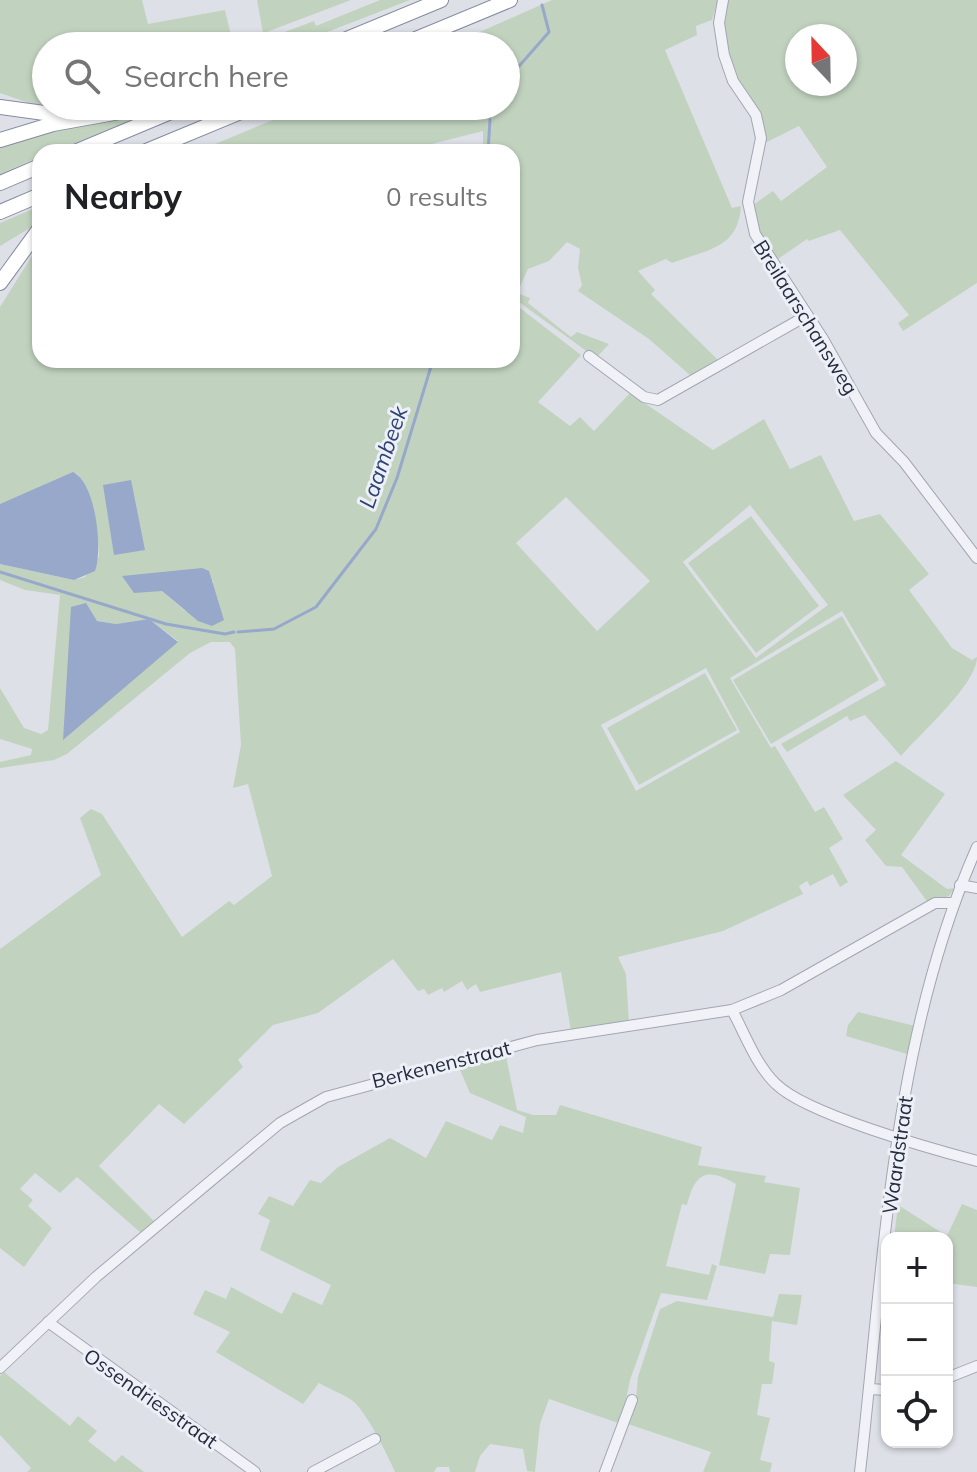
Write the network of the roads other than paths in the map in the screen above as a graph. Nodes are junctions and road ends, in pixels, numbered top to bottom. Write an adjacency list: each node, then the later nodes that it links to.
1 (441, 0): 4 (highway)
2 (510, 0): 5 (highway)
3 (723, 0): 20 (street, Breilaarschansweg)
4 (364, 32)
5 (433, 32)
6 (0, 107): 7 (highway)
7 (32, 113)
8 (80, 120): 11 (highway)
9 (152, 120): 12 (highway)
10 (222, 120): 13 (highway)
11 (0, 140)
12 (94, 144)
13 (164, 144)
14 (32, 169): 15 (highway)
15 (0, 183)
16 (32, 198): 17 (highway)
17 (0, 212)
18 (32, 239): 19 (highway)
19 (0, 283)
20 (806, 316): 21 (street); 22 (street, Breilaarschansweg)
21 (589, 356)
22 (977, 558)
23 (977, 847): 24 (street, Waardstraat)
24 (960, 885): 25 (street); 26 (street, Waardstraat)
25 (977, 888)
26 (954, 903): 27 (street, Berkenenstraat); 28 (street, Waardstraat)
27 (732, 1010): 28 (street); 30 (street, Berkenenstraat)
28 (898, 1137): 29 (street); 34 (street, Waardstraat)
29 (977, 1161)
30 (48, 1322): 32 (street, Berkenenstraat); 38 (street, Ossendriesstraat)
31 (977, 1366): 33 (street)
32 (0, 1368)
33 (952, 1376)
34 (869, 1389): 35 (street); 41 (street, Waardstraat)
35 (881, 1390)
36 (632, 1400): 40 (street)
37 (375, 1439): 39 (street)
38 (255, 1472)
39 (313, 1472)
40 (605, 1472)
41 (860, 1472)

